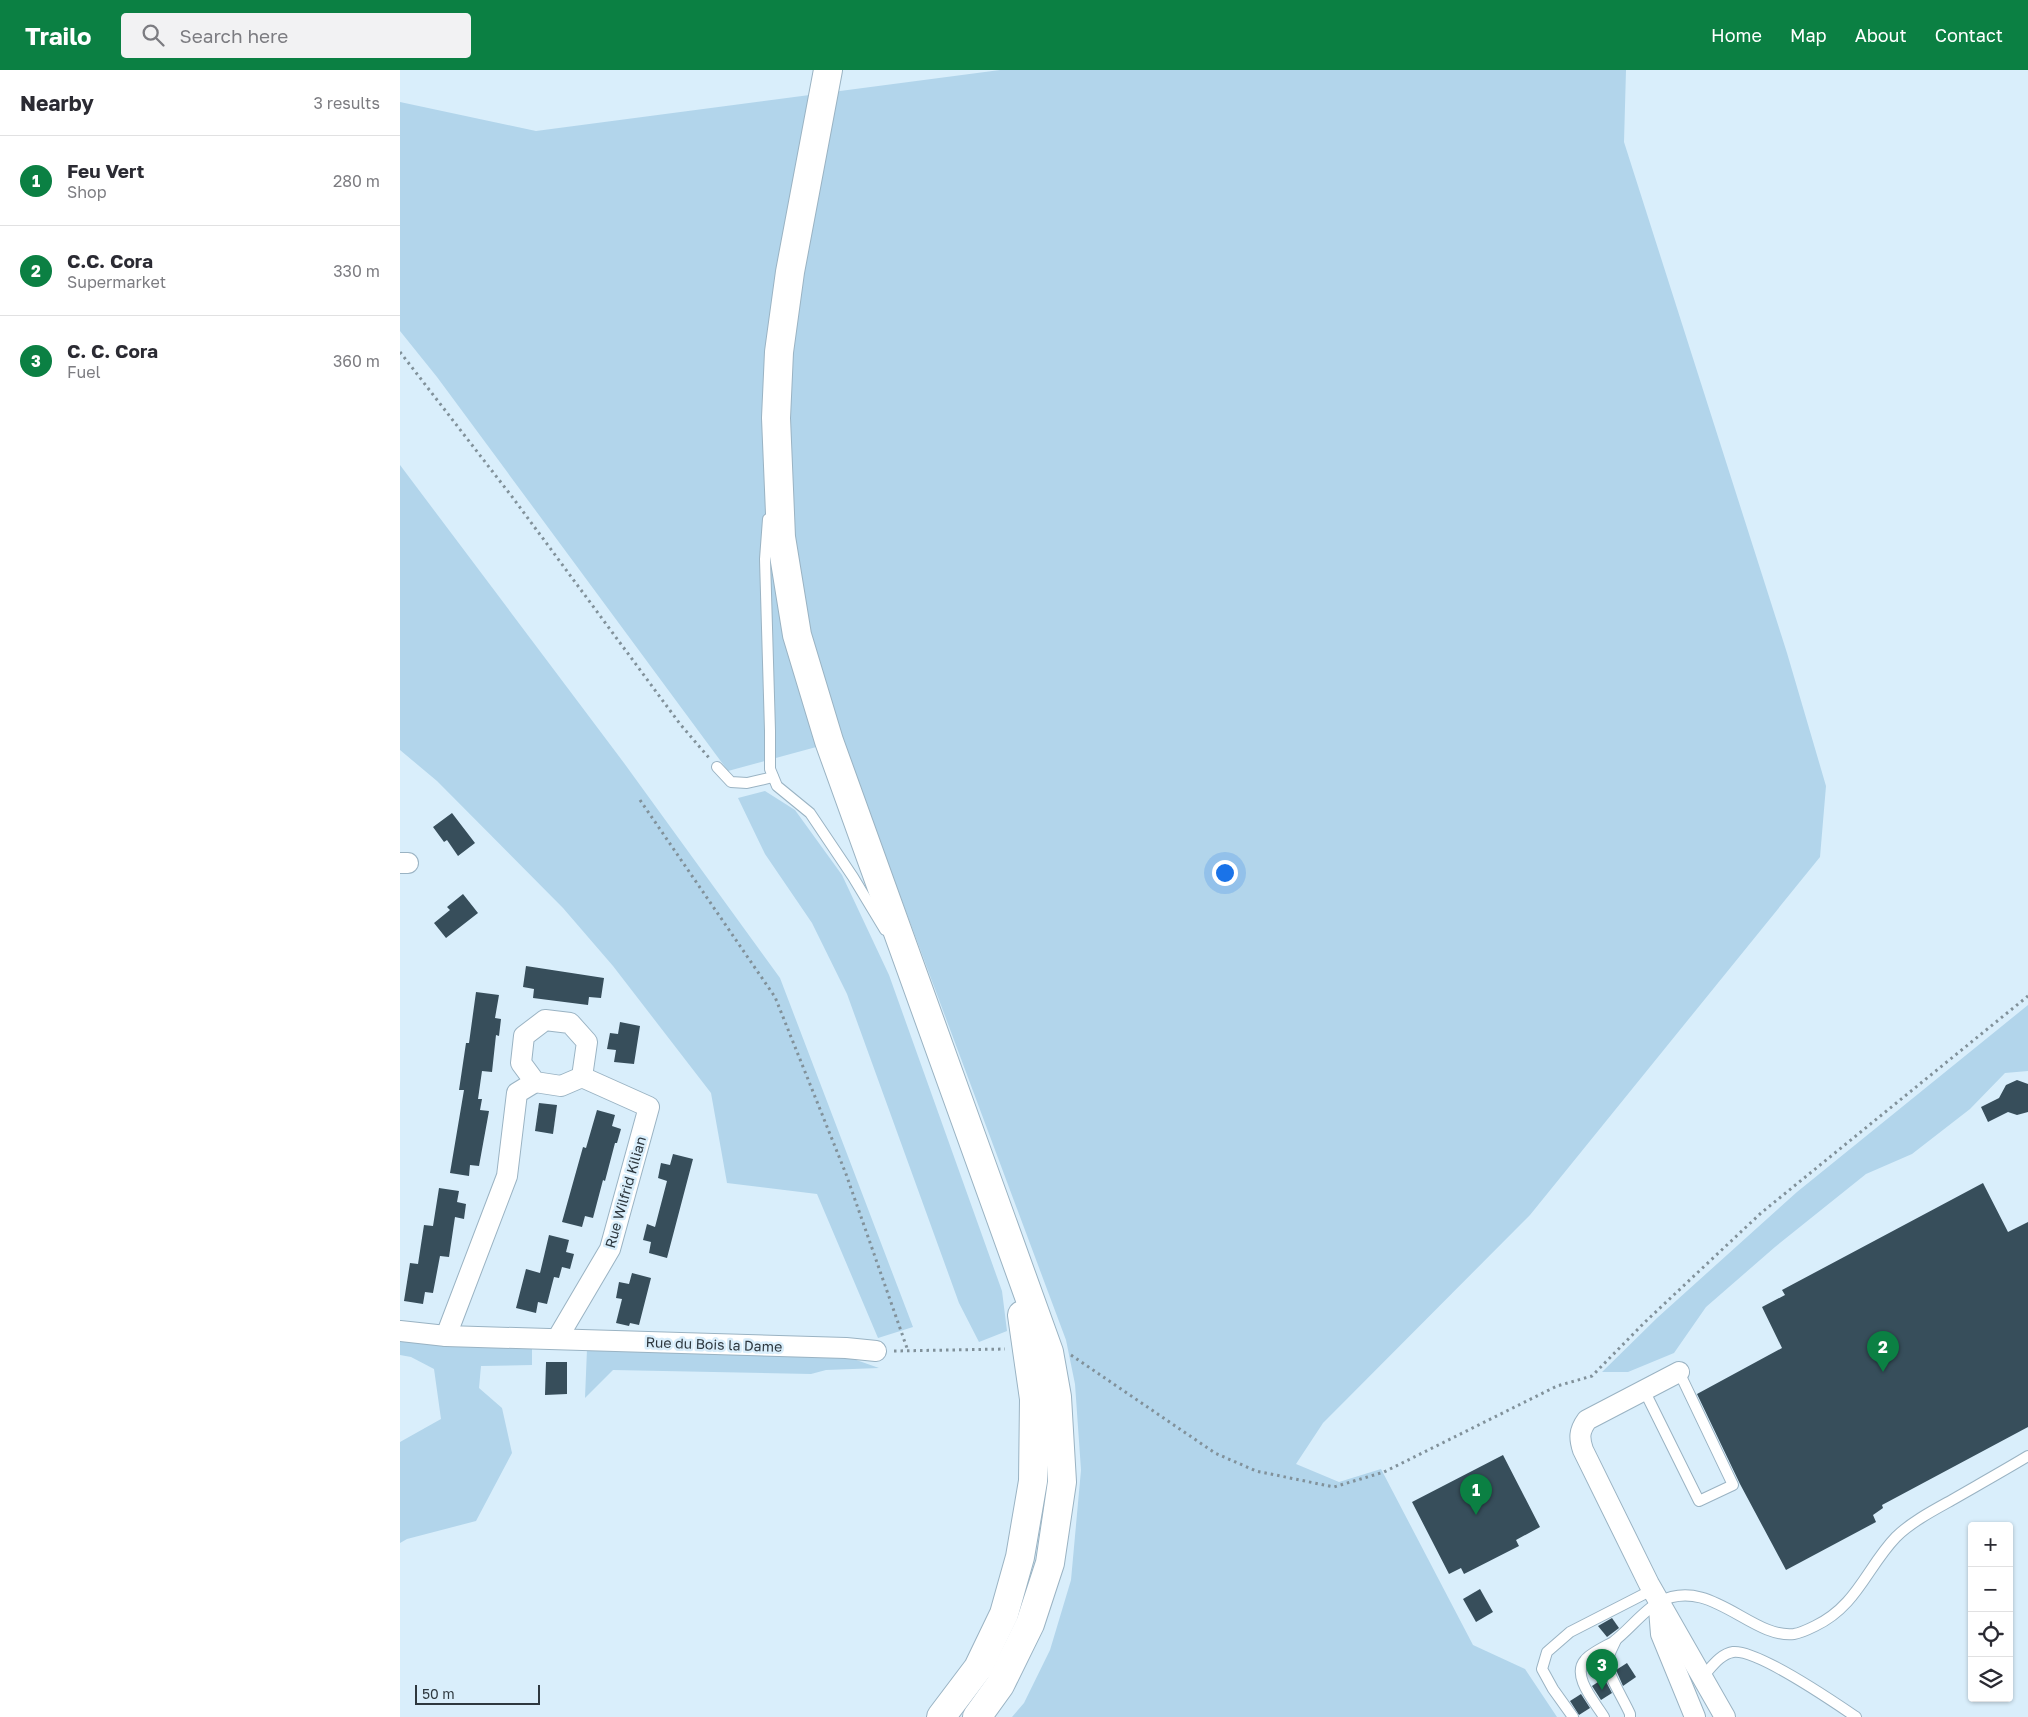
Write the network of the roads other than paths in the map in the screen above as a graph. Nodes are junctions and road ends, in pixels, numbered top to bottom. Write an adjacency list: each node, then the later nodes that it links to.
1 (828, 70): 2 (main road)
2 (776, 418): 4 (lane); 5 (main road)
3 (717, 767): 4 (lane)
4 (773, 777): 5 (lane)
5 (911, 973): 11 (main road)
6 (582, 1077): 7 (street); 7 (street); 10 (street, Rue Wilfrid Kilian)
7 (535, 1082): 9 (street)
8 (400, 1331): 9 (street, Rue du Bois la Dame)
9 (446, 1336): 10 (street, Rue du Bois la Dame)
10 (557, 1338): 12 (street, Rue du Bois la Dame)
11 (1038, 1350): 19 (main road); 20 (main road)
12 (876, 1352)
13 (1678, 1372): 14 (street); 14 (lane)
14 (1644, 1390): 16 (street)
15 (2028, 1456): 16 (lane)
16 (1655, 1596): 17 (lane); 18 (street); 21 (lane); 24 (street)
17 (1616, 1640): 22 (lane); 23 (lane)
18 (1703, 1676): 25 (street); 26 (lane)
19 (942, 1717)
20 (977, 1717)
21 (1573, 1717)
22 (1604, 1717)
23 (1630, 1717)
24 (1695, 1717)
25 (1725, 1717)
26 (1856, 1717)

